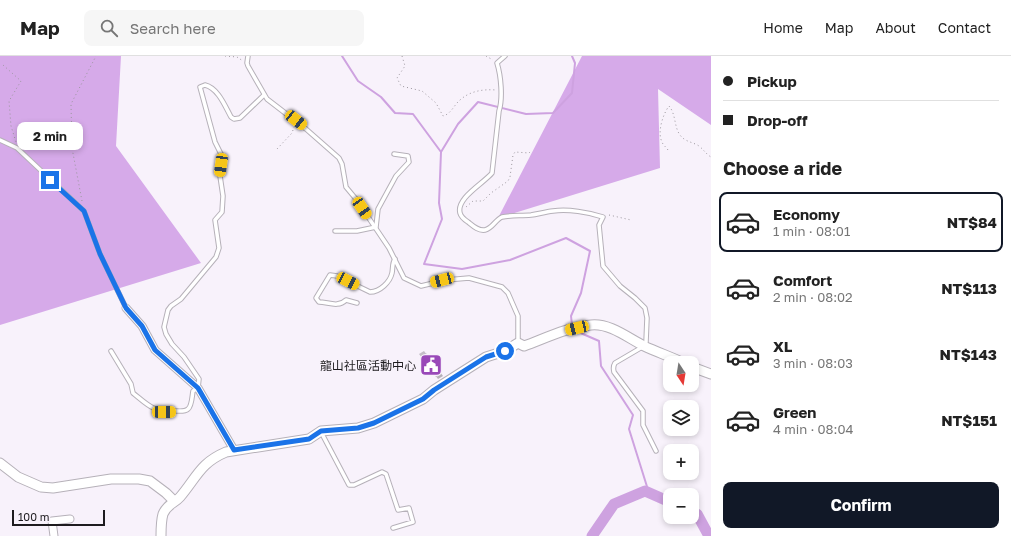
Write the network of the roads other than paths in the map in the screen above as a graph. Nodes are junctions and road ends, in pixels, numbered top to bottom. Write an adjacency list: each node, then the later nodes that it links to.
1 (248, 56): 3 (lane)
2 (505, 56): 12 (lane)
3 (264, 95): 6 (lane); 17 (lane)
4 (0, 140): 10 (lane)
5 (394, 154): 6 (lane)
6 (374, 227): 7 (lane); 8 (lane)
7 (335, 231)
8 (395, 259): 9 (lane); 11 (lane)
9 (357, 302)
10 (126, 308): 17 (street)
11 (518, 343): 12 (street); 18 (street)
12 (644, 346): 14 (street); 20 (lane)
13 (111, 351): 17 (lane)
14 (668, 356)
15 (699, 370): 16 (street)
16 (711, 374)
17 (198, 388): 19 (street)
18 (321, 431): 19 (street); 24 (lane)
19 (234, 450): 22 (street)
20 (656, 451)
21 (0, 463): 22 (street)
22 (174, 501): 26 (street)
23 (70, 519): 25 (street)
24 (393, 528)
25 (54, 536)
26 (161, 536)

